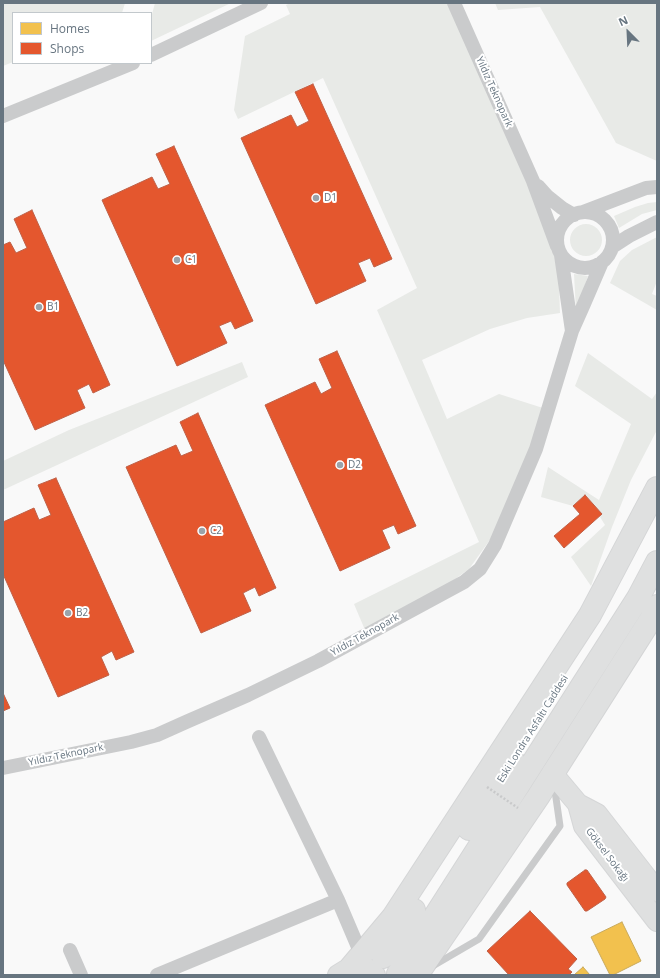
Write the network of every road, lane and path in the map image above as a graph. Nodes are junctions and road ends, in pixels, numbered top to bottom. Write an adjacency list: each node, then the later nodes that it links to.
1 (261, 3): 3 (street)
2 (454, 3): 6 (street, Yıldız Teknopark)
3 (152, 55)
4 (131, 64): 5 (street)
5 (3, 116)
6 (534, 181): 8 (street, Yıldız Teknopark); 11 (street, Yıldız Teknopark)
7 (657, 187): 8 (street)
8 (578, 213): 10 (street); 11 (street)
9 (657, 222): 10 (street)
10 (612, 247): 12 (street)
11 (559, 250): 12 (street); 13 (street, Yıldız Teknopark)
12 (602, 262): 13 (street, Yıldız Teknopark)
13 (572, 331): 18 (street, Yıldız Teknopark)
14 (657, 488): 27 (main road); 28 (main road, Eski Londra Asfaltı Caddesi)
15 (657, 562): 29 (main road, Eski Londra Asfaltı Caddesi)
16 (655, 620): 19 (main road)
17 (259, 738): 24 (street)
18 (3, 768)
19 (552, 774): 21 (street); 29 (main road); 29 (lane)
20 (487, 787): 22 (path, bridge)
21 (578, 804): 23 (street, Göksel Sokağı); 25 (street, Göksel Sokağı)
22 (518, 808)
23 (657, 891)
24 (338, 900): 27 (street); 31 (street)
25 (657, 921)
26 (70, 950): 30 (street)
27 (350, 965): 28 (street)
28 (379, 966)
29 (411, 974)
30 (81, 975)
31 (157, 975)

